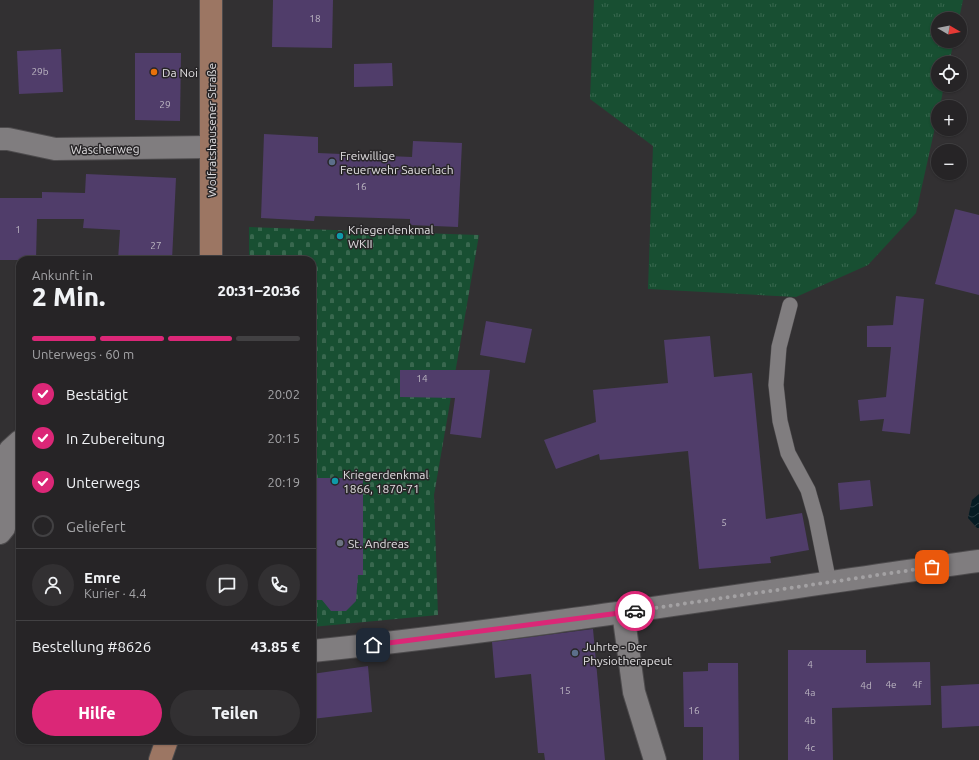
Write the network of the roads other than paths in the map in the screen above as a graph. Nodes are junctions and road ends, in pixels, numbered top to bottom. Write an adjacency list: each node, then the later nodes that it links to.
1 (211, 0): 3 (main road, Wolfratshausener Straße)
2 (0, 139): 3 (street, Wascherweg)
3 (210, 147): 4 (main road, Wolfratshausener Straße)
4 (211, 256)
5 (790, 305): 9 (lane)
6 (16, 445): 7 (street)
7 (0, 533)
8 (979, 561): 9 (street)
9 (829, 583): 10 (street)
10 (623, 612): 11 (street); 14 (street)
11 (316, 651)
12 (166, 744): 13 (main road)
13 (160, 760)
14 (654, 760)

